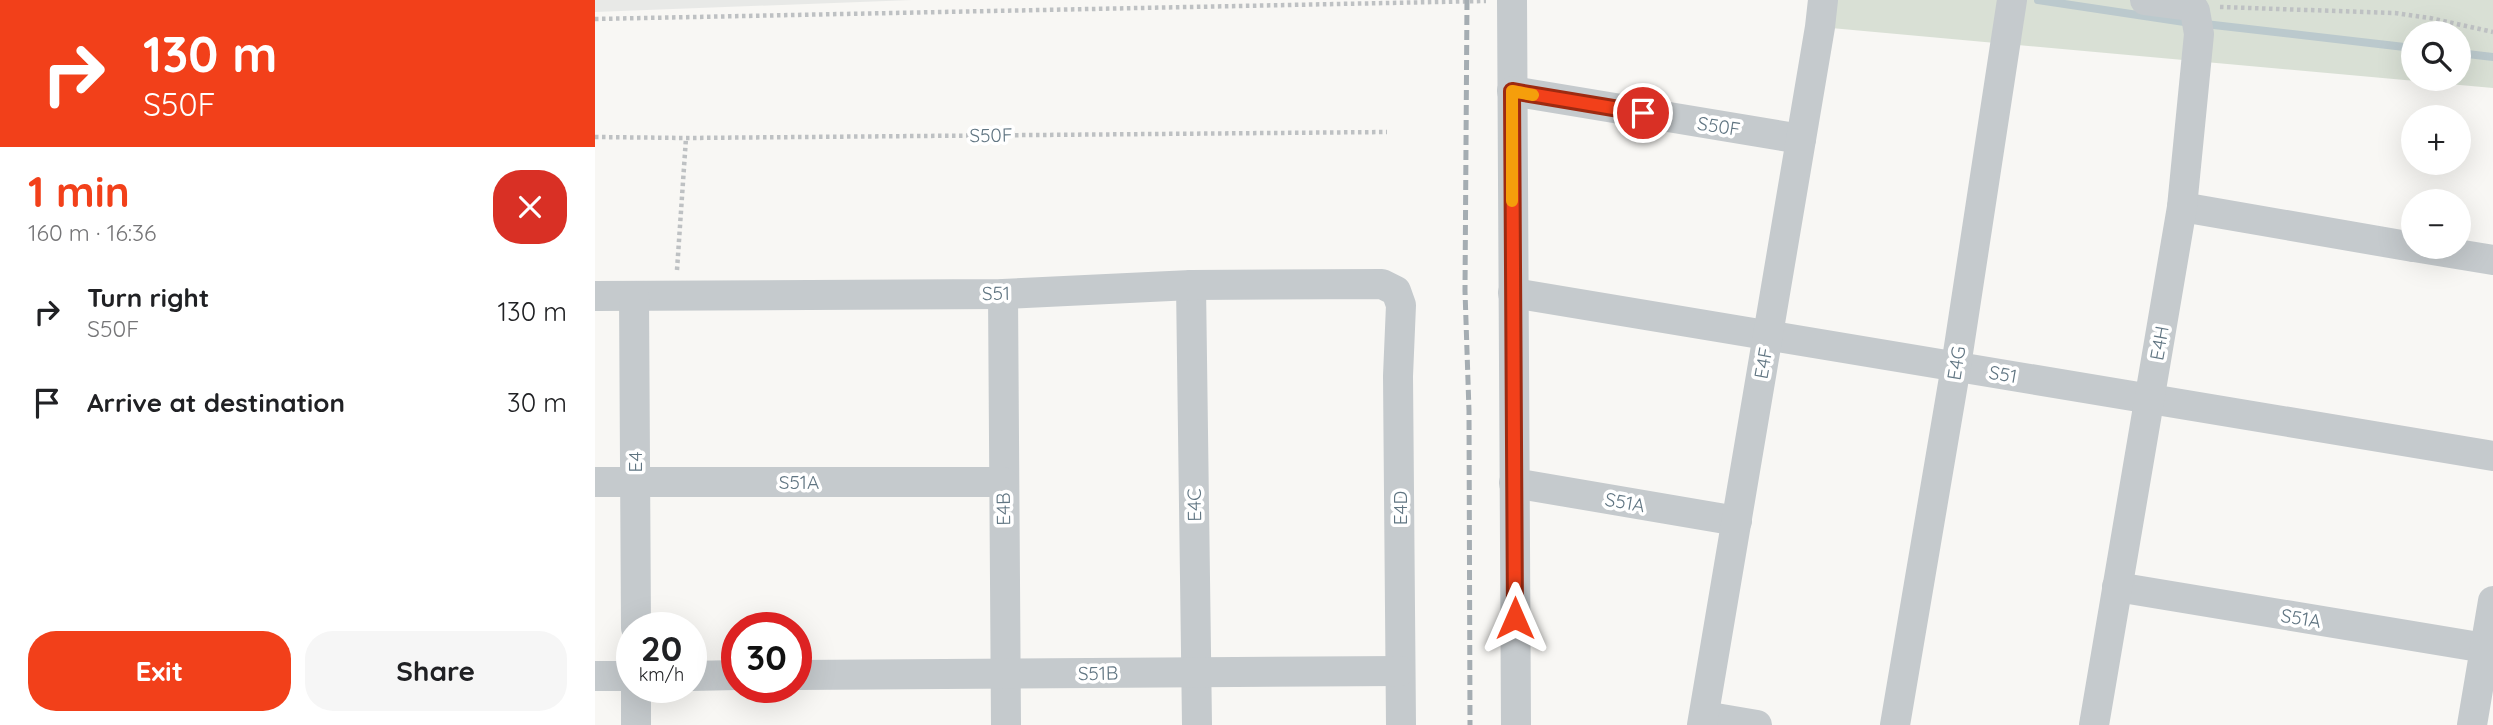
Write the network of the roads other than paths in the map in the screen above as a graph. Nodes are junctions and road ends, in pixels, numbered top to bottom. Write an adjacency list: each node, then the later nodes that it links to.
1 (1512, 0): 5 (street)
2 (1823, 0): 6 (street, E4F)
3 (2013, 0): 18 (street, E4G)
4 (2145, 0): 7 (street, E4H)
5 (1512, 91): 6 (street, S50F); 13 (street)
6 (1801, 139): 17 (street, E4F)
7 (2182, 207): 8 (street); 19 (street, E4H)
8 (2401, 245)
9 (2471, 256): 10 (street)
10 (2493, 260)
11 (1191, 285): 12 (street, S51); 14 (street, S51); 31 (street, E4C)
12 (1396, 291): 30 (street, E4D)
13 (1513, 293): 17 (street, S51); 24 (street)
14 (1003, 294): 16 (street, S51); 23 (street, E4B)
15 (595, 296): 16 (street, S51)
16 (633, 296): 22 (street, E4)
17 (1768, 335): 18 (street, S51); 25 (street, E4F)
18 (1955, 366): 19 (street, S51); 44 (street, E4G)
19 (2149, 398): 20 (street, S51); 26 (street, E4H)
20 (2493, 456)
21 (595, 482): 22 (street, S51A)
22 (635, 482): 23 (street, S51A); 28 (street, E4)
23 (1003, 482): 32 (street, E4B)
24 (1514, 483): 25 (street, S51A); 42 (street)
25 (1737, 521): 37 (street, E4F)
26 (2117, 587): 29 (street, S51A); 45 (street, E4H)
27 (2493, 601): 29 (street)
28 (636, 612)
29 (2485, 648): 46 (street)
30 (1400, 671): 31 (street, S51B); 41 (street, E4D)
31 (1196, 672): 32 (street, S51B); 40 (street, E4C)
32 (1005, 674): 33 (street, S51B); 39 (street, E4B)
33 (812, 675)
34 (595, 676): 35 (street)
35 (616, 676)
36 (636, 703): 38 (street)
37 (1703, 721): 43 (street)
38 (636, 725)
39 (1006, 725)
40 (1197, 725)
41 (1401, 725)
42 (1516, 725)
43 (1757, 725)
44 (1895, 725)
45 (2094, 725)
46 (2472, 725)

